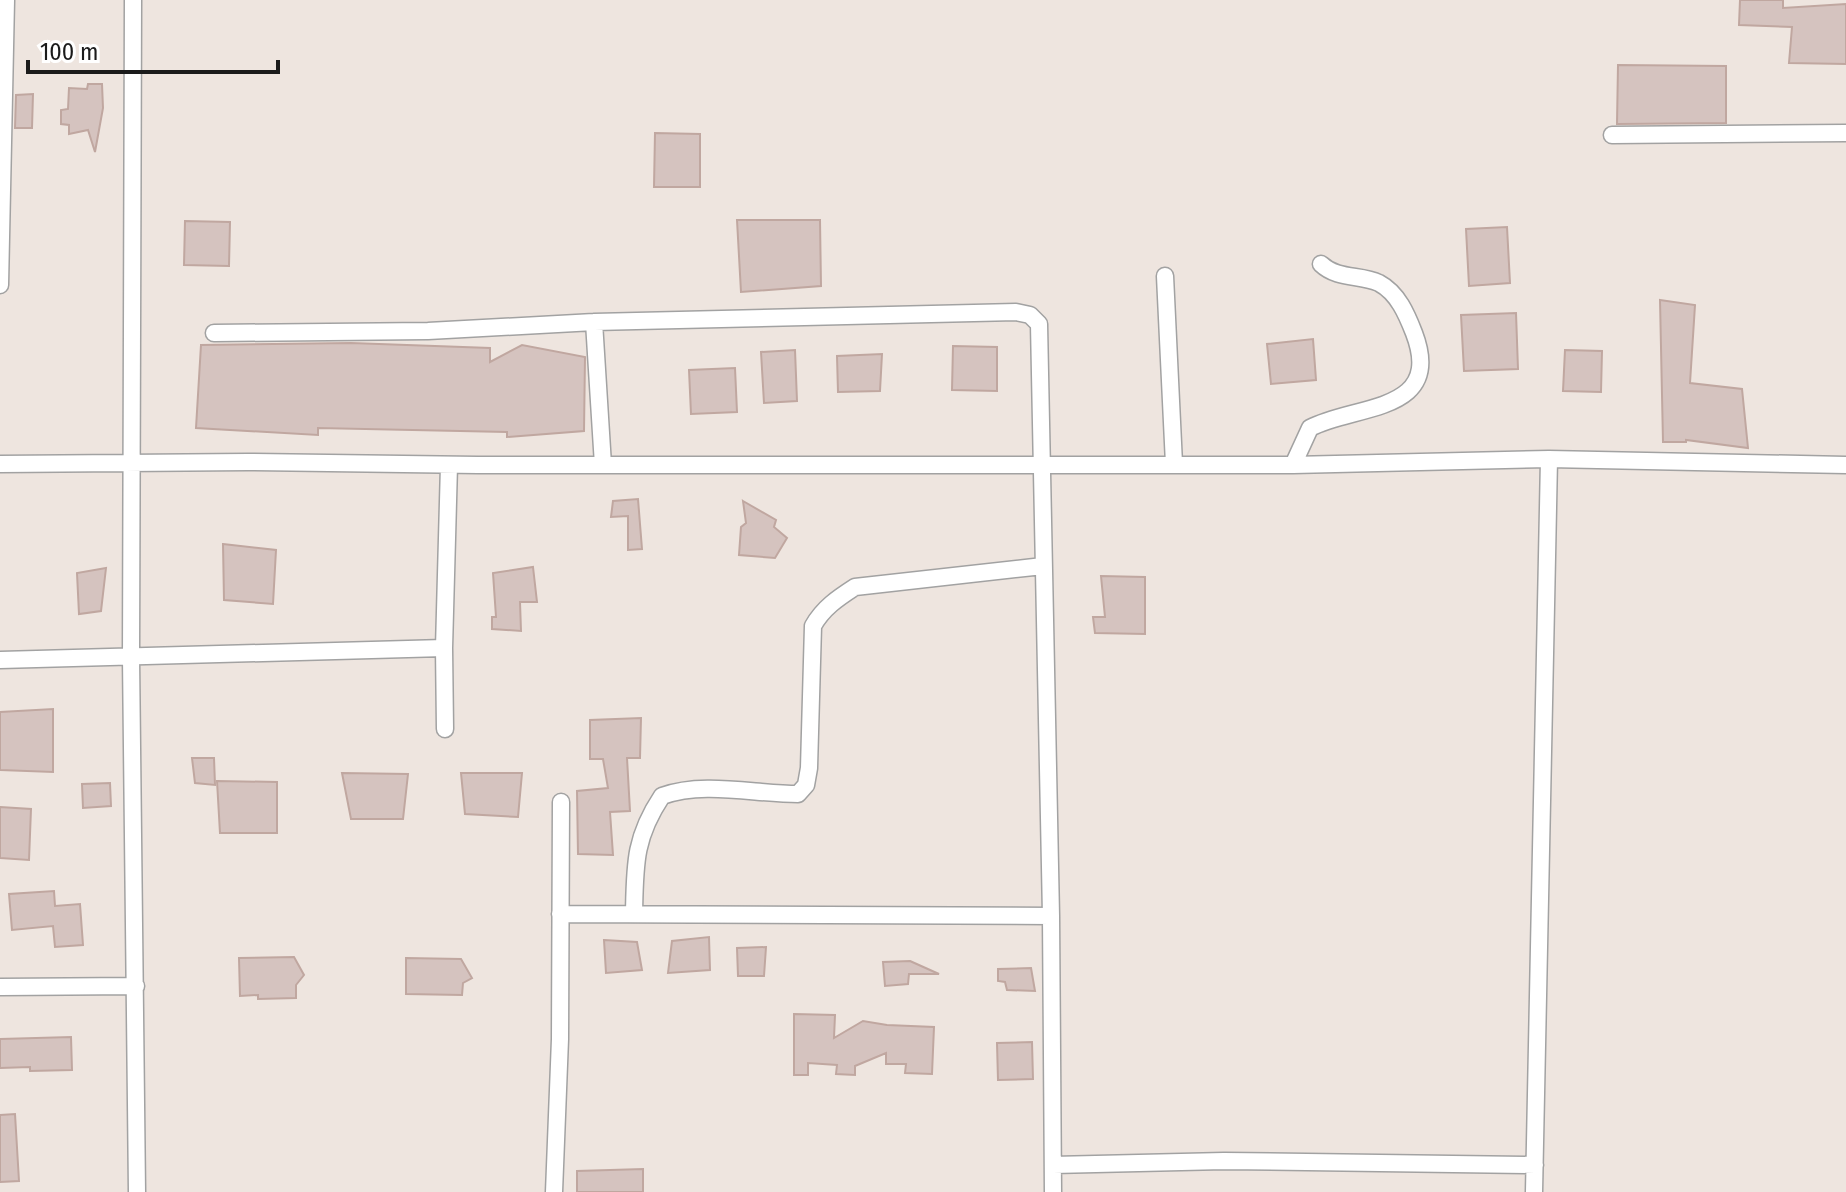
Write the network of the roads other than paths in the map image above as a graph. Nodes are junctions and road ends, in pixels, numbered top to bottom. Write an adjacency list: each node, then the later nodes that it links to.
1 (6, 0): 7 (street)
2 (133, 0): 11 (street)
3 (1846, 133): 4 (street)
4 (1612, 135)
5 (1321, 264): 17 (street)
6 (1165, 276): 14 (street)
7 (0, 285)
8 (594, 322): 9 (street); 12 (street); 16 (street)
9 (214, 333)
10 (1549, 459): 17 (street); 18 (street); 31 (street)
11 (133, 463): 13 (street); 15 (street); 21 (street)
12 (1041, 463): 14 (street); 16 (street); 19 (street)
13 (0, 464)
14 (1174, 464): 17 (street)
15 (449, 465): 16 (street); 20 (street)
16 (603, 465)
17 (1293, 465)
18 (1846, 465)
19 (1043, 566): 26 (street); 27 (street)
20 (444, 648): 21 (street); 23 (street)
21 (131, 658): 22 (street); 28 (street)
22 (0, 660)
23 (445, 729)
24 (561, 802): 25 (street)
25 (560, 914): 26 (street); 33 (street)
26 (634, 914): 27 (street)
27 (1051, 916): 30 (street)
28 (136, 986): 29 (street); 32 (street)
29 (0, 987)
30 (1053, 1165): 31 (street); 34 (street)
31 (1535, 1165): 35 (street)
32 (137, 1192)
33 (554, 1192)
34 (1053, 1192)
35 (1534, 1192)

